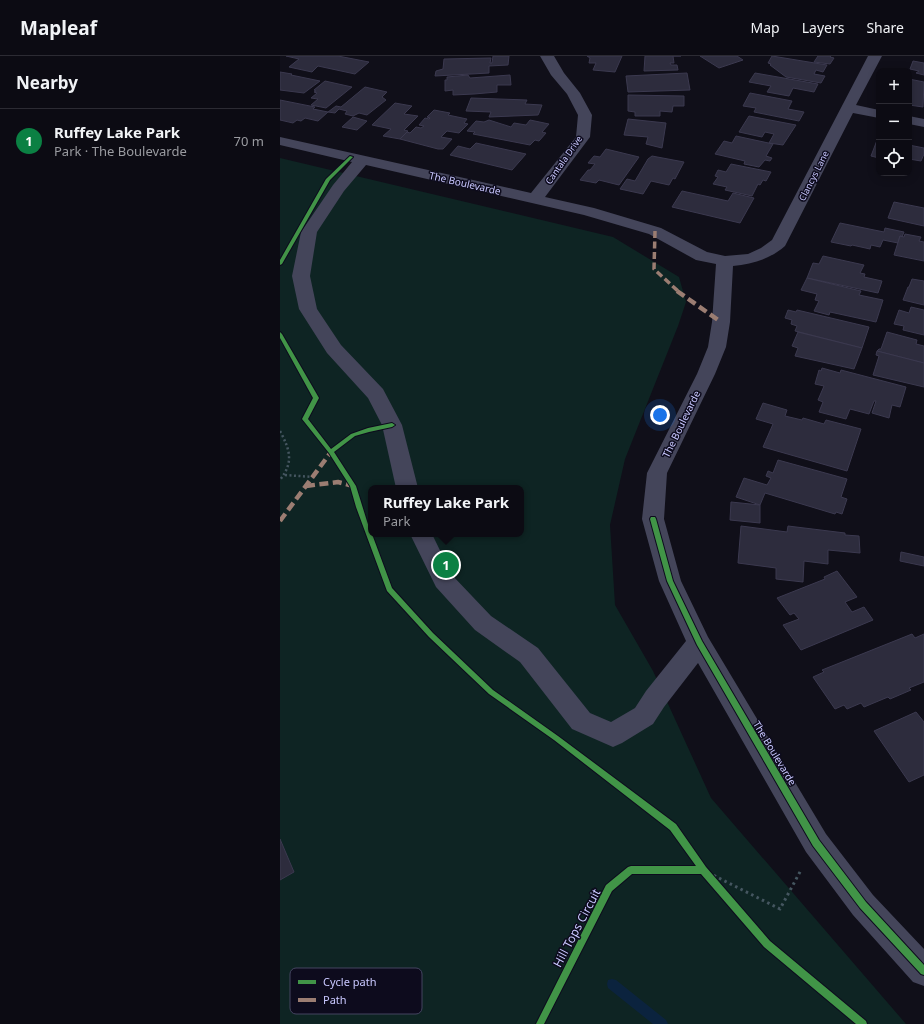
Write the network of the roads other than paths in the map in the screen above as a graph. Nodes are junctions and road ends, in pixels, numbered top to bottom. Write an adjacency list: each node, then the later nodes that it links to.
1 (547, 56): 9 (street, Cantala Drive)
2 (875, 56): 3 (street, Clancys Lane)
3 (848, 108): 4 (street); 10 (street, Clancys Lane)
4 (876, 113)
5 (912, 121): 6 (street)
6 (924, 123)
7 (280, 141): 8 (street, The Boulevarde)
8 (362, 160): 9 (street, The Boulevarde); 11 (street)
9 (535, 199): 10 (street, The Boulevarde)
10 (725, 261): 13 (street, The Boulevarde)
11 (406, 485)
12 (422, 537): 13 (street)
13 (698, 643): 14 (street, The Boulevarde)
14 (924, 971)

